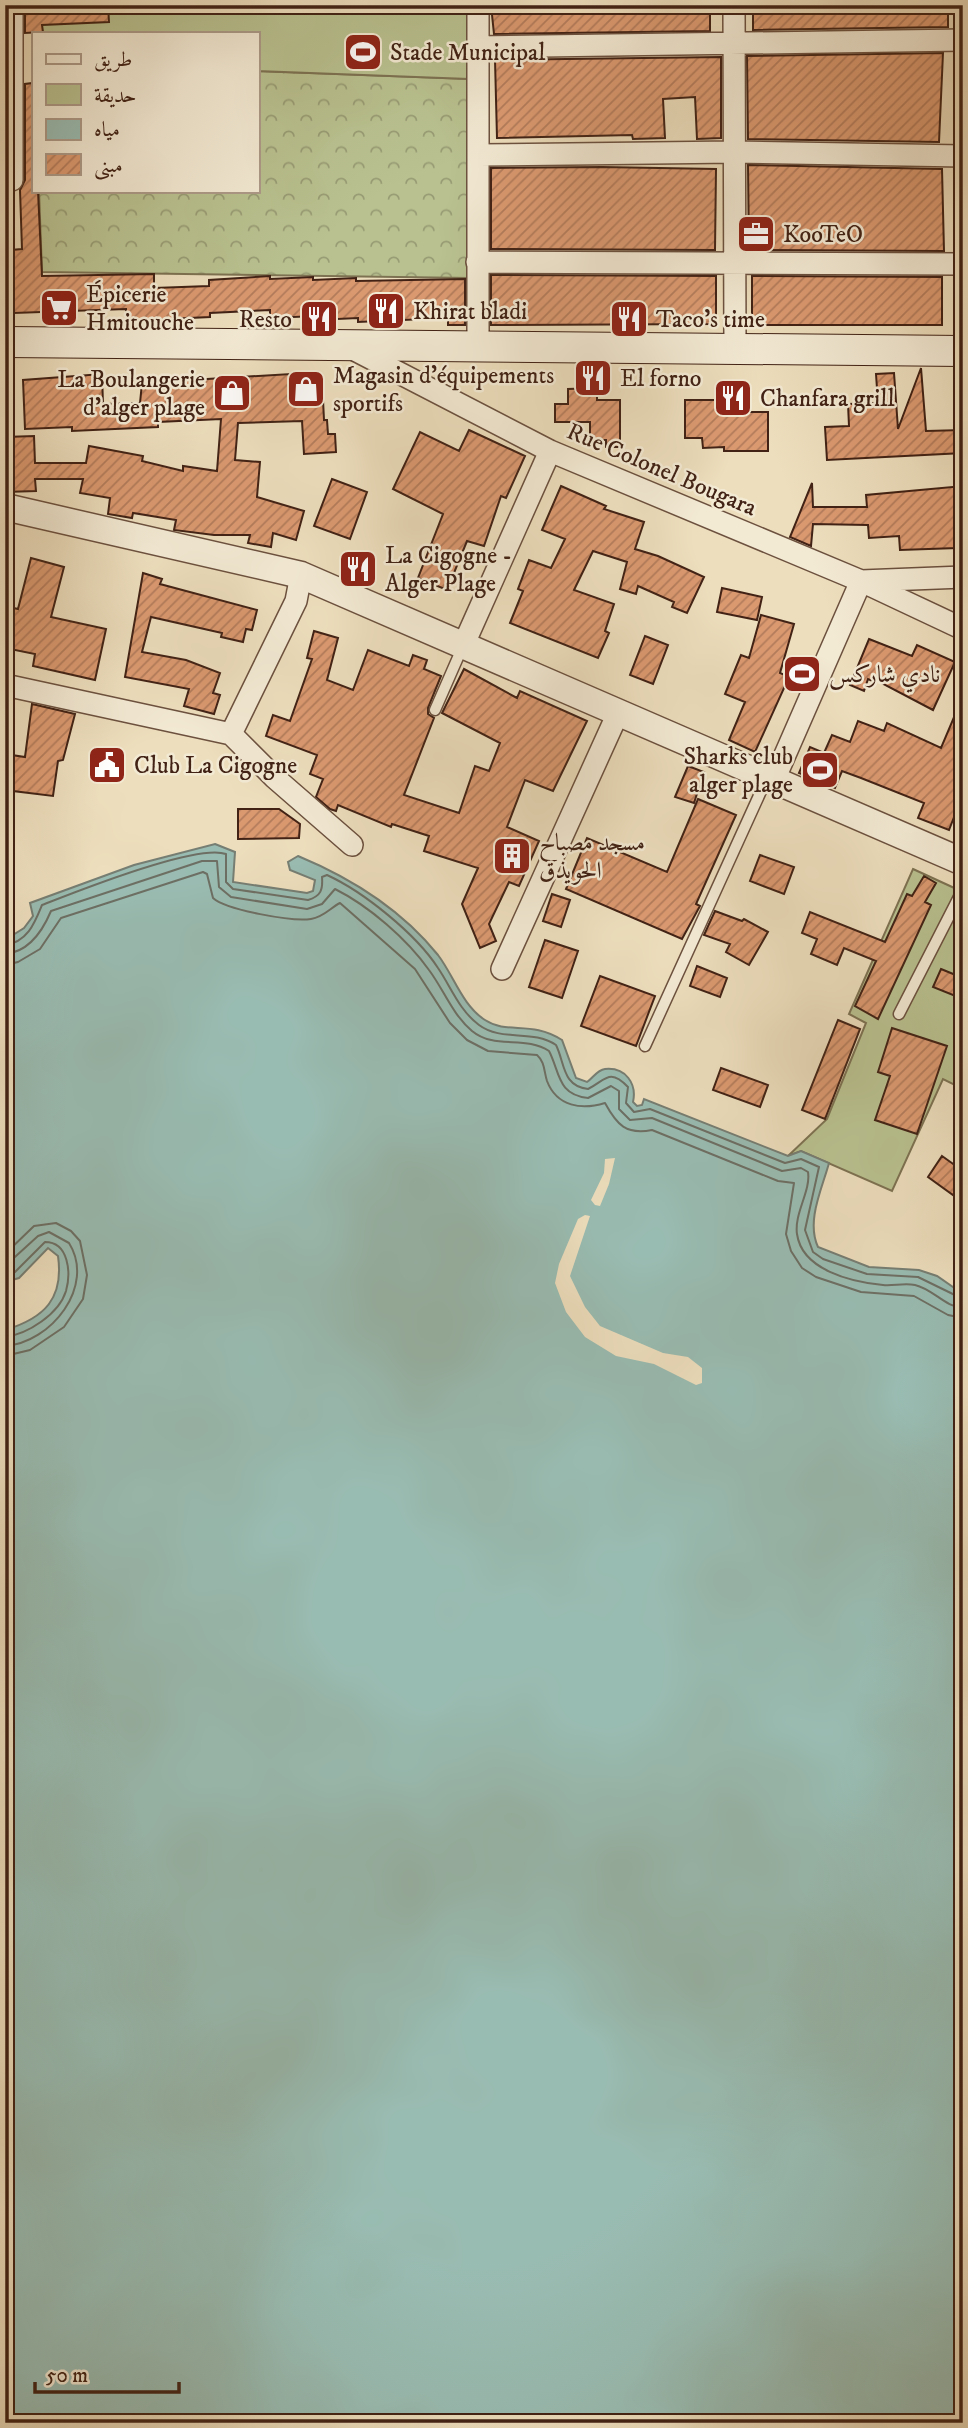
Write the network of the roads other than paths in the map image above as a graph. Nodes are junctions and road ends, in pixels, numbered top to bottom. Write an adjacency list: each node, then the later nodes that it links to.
1 (12, 5): 10 (street)
2 (478, 5): 6 (street)
3 (734, 5): 5 (street)
4 (963, 40): 5 (street)
5 (734, 42): 6 (street); 7 (street)
6 (477, 47): 8 (street)
7 (734, 152): 8 (street); 9 (street); 12 (street)
8 (479, 155): 11 (street)
9 (963, 156)
10 (5, 181)
11 (477, 262): 12 (street); 16 (street)
12 (735, 263): 13 (street); 17 (street)
13 (963, 264)
14 (5, 342): 15 (main road)
15 (346, 345): 16 (main road); 19 (street, Rue Colonel Bougara)
16 (478, 347): 17 (main road)
17 (735, 349): 18 (main road)
18 (963, 351)
19 (550, 451): 23 (street, Rue Colonel Bougara); 25 (street)
20 (5, 507): 21 (street)
21 (301, 575): 25 (street); 29 (street)
22 (963, 577): 23 (street)
23 (861, 581): 24 (street, Rue Colonel Bougara); 30 (street)
24 (963, 629)
25 (464, 646): 27 (lane); 28 (street)
26 (5, 685): 29 (street)
27 (435, 710)
28 (618, 713): 30 (street); 34 (street)
29 (232, 734): 31 (street)
30 (771, 778): 32 (street); 36 (lane)
31 (352, 845)
32 (963, 862)
33 (963, 889): 35 (lane)
34 (502, 969)
35 (899, 1014)
36 (645, 1046)

